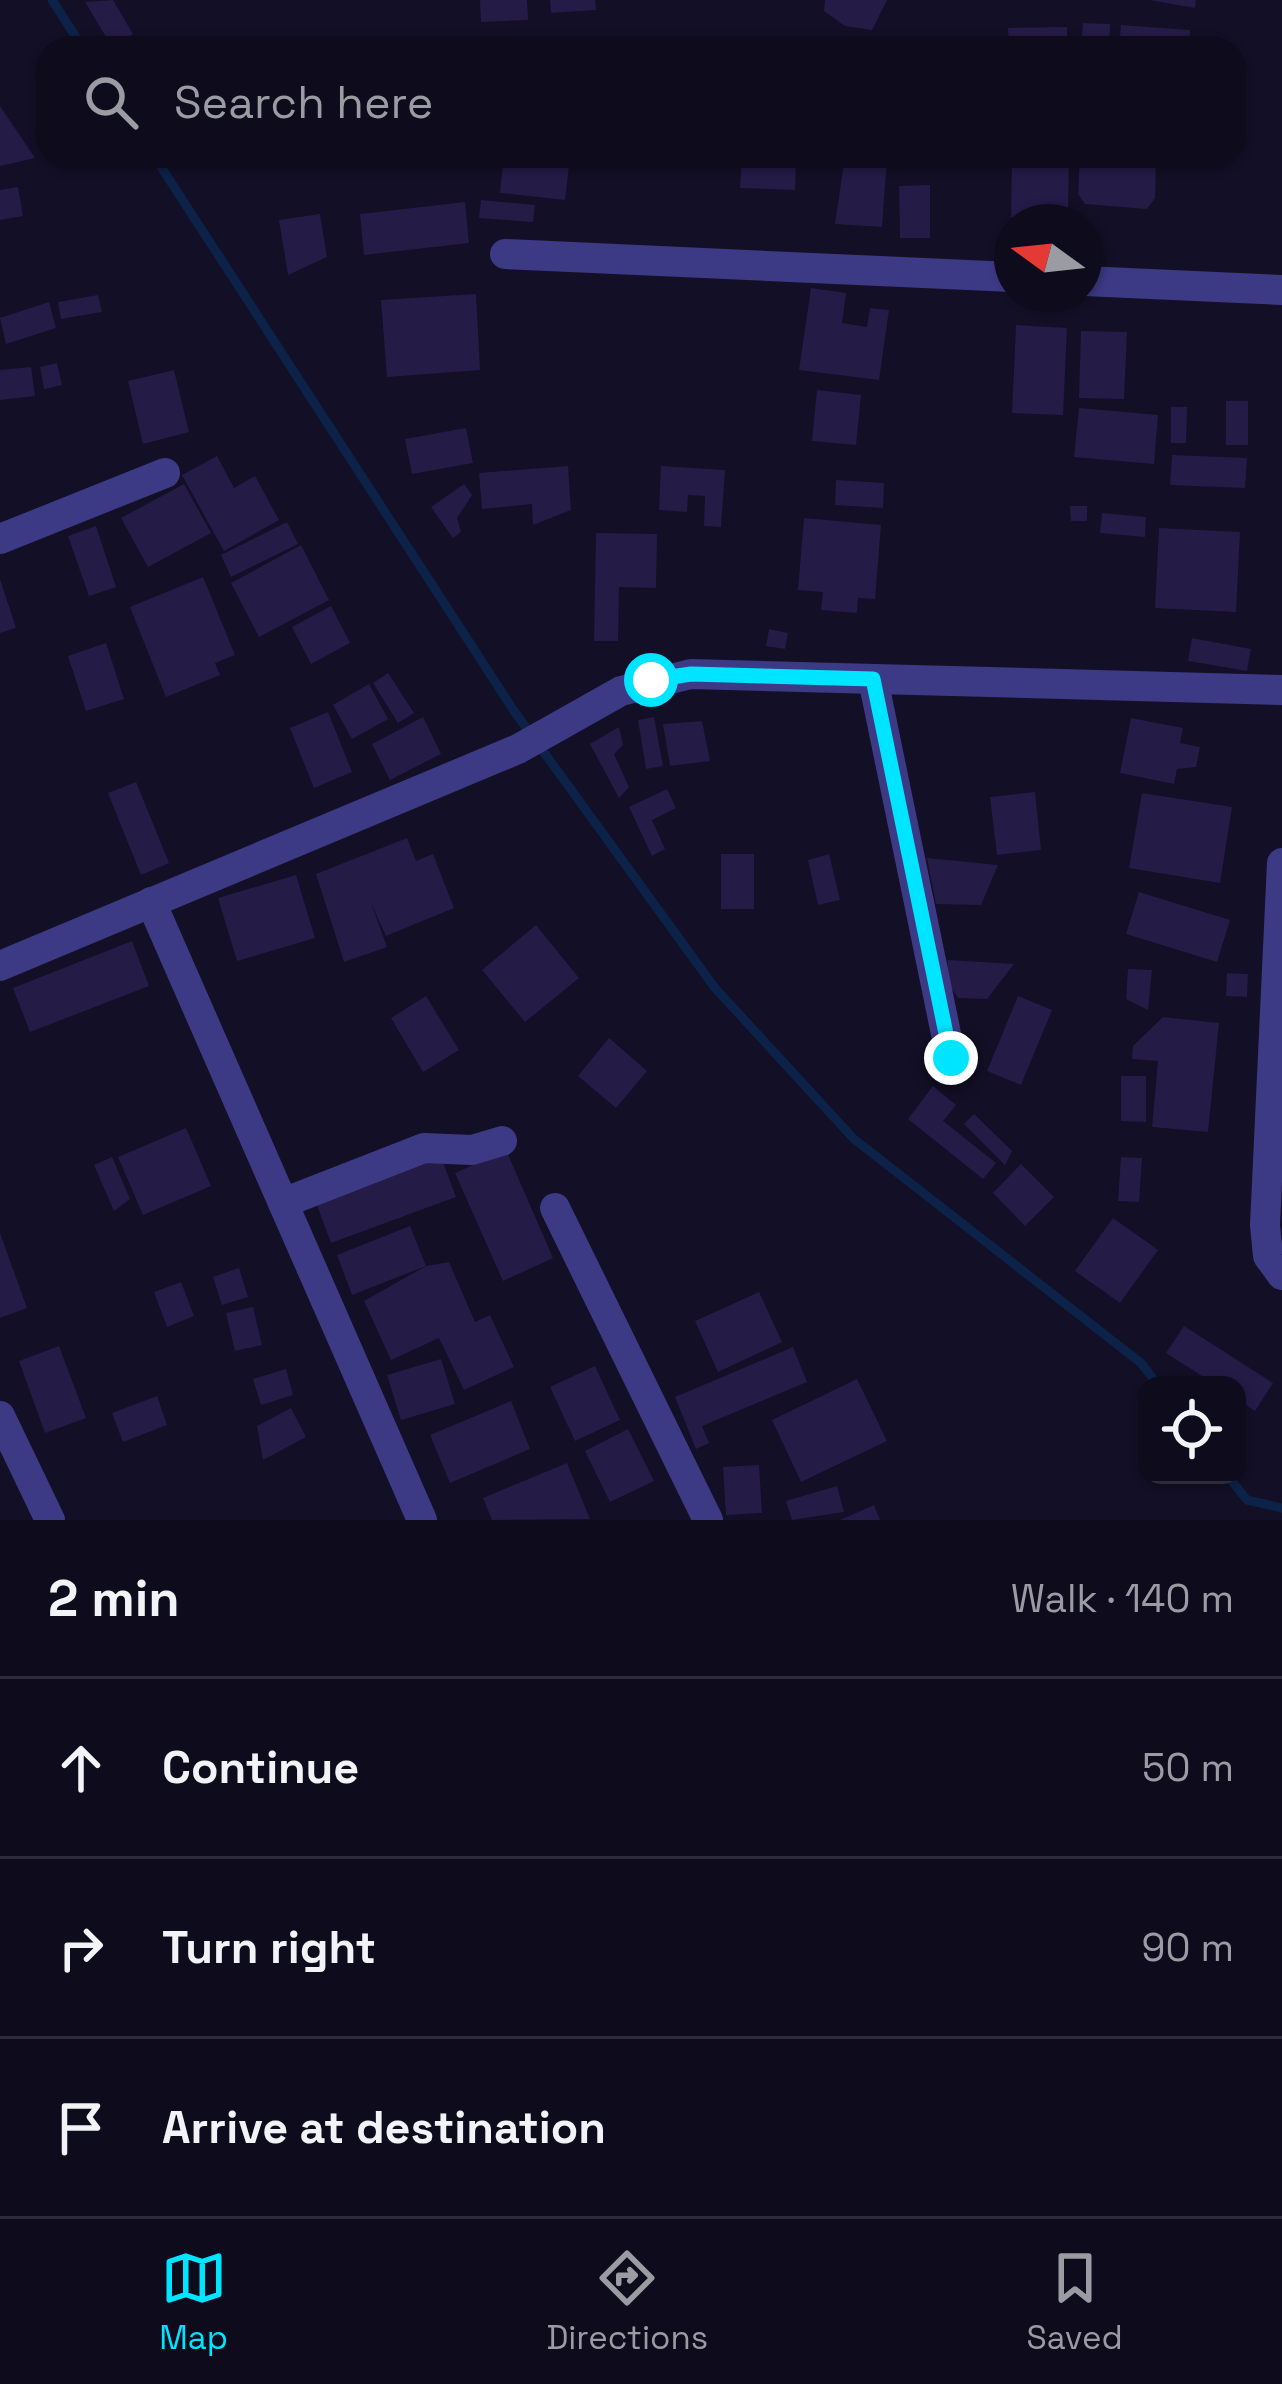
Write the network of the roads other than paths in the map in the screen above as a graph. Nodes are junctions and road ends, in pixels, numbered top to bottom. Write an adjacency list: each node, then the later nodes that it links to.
1 (505, 254): 2 (street)
2 (994, 277)
3 (1102, 282): 4 (street)
4 (1282, 290)
5 (165, 472): 6 (street)
6 (0, 539)
7 (873, 679): 8 (street); 10 (street); 12 (street)
8 (1282, 690)
9 (1282, 863): 16 (street)
10 (151, 902): 11 (street); 14 (street)
11 (0, 966)
12 (951, 1058)
13 (502, 1141): 14 (street)
14 (283, 1203): 19 (street)
15 (555, 1208): 20 (street)
16 (1282, 1275)
17 (0, 1416): 18 (street)
18 (50, 1520)
19 (422, 1520)
20 (709, 1520)

